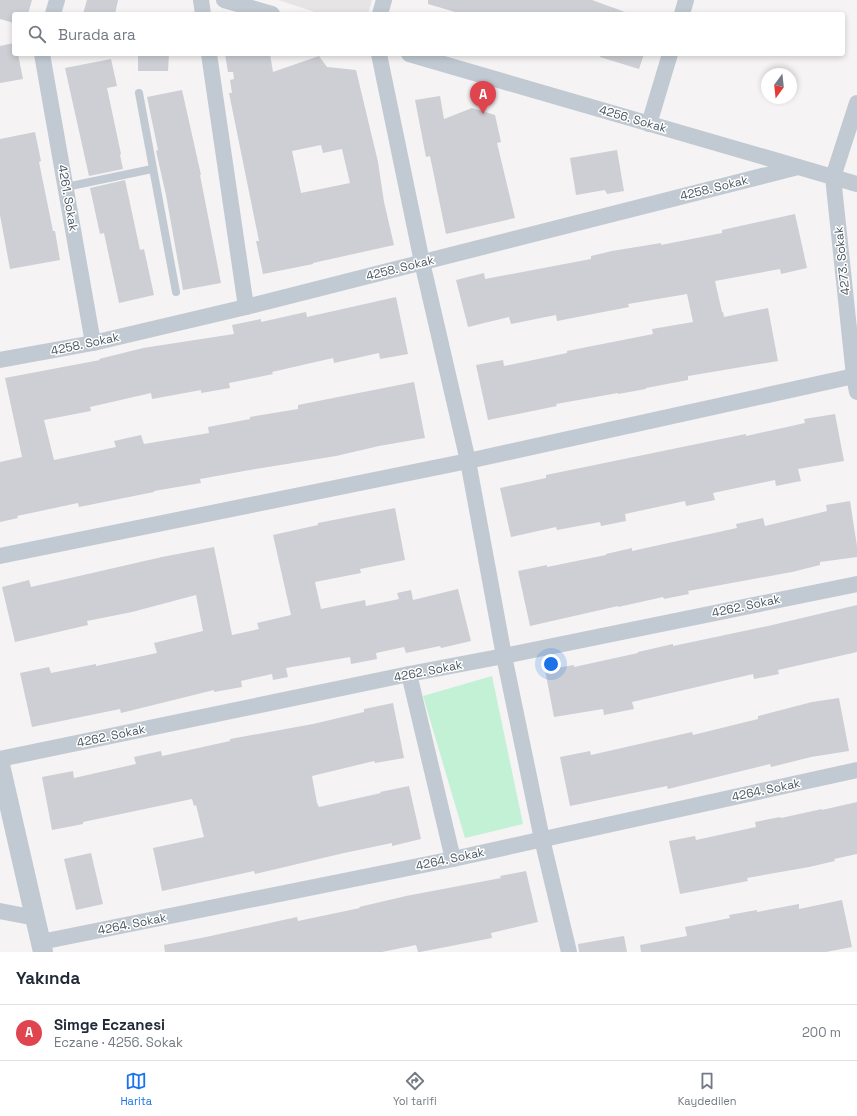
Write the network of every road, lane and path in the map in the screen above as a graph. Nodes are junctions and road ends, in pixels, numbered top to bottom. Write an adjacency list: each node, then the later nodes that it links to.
1 (57, 0): 6 (street)
2 (201, 0): 7 (street)
3 (224, 0): 8 (street)
4 (384, 0): 9 (street)
5 (686, 0): 10 (street)
6 (54, 12)
7 (203, 12)
8 (265, 12)
9 (381, 12)
10 (683, 12)
11 (42, 56): 23 (street, 4261. Sokak)
12 (209, 56): 26 (street)
13 (379, 56): 24 (street)
14 (416, 56): 18 (street, 4256. Sokak)
15 (669, 56): 18 (street)
16 (139, 92): 20 (lane)
17 (857, 103): 21 (street)
18 (650, 124): 19 (street, 4256. Sokak)
19 (798, 167): 21 (street, 4256. Sokak); 24 (street, 4258. Sokak)
20 (152, 169): 23 (lane); 25 (lane)
21 (834, 177): 22 (street, 4256. Sokak); 29 (street, 4273. Sokak)
22 (857, 184)
23 (66, 187): 27 (street, 4261. Sokak)
24 (422, 262): 26 (street, 4258. Sokak); 30 (street)
25 (176, 292)
26 (246, 307): 27 (street, 4258. Sokak)
27 (93, 343): 28 (street, 4258. Sokak)
28 (0, 360)
29 (856, 384): 30 (street)
30 (468, 461): 31 (street); 33 (street)
31 (0, 556)
32 (857, 584): 33 (street, 4262. Sokak)
33 (504, 656): 34 (street, 4262. Sokak); 38 (street)
34 (409, 674): 35 (street, 4262. Sokak); 39 (street)
35 (0, 759)
36 (0, 765): 41 (street)
37 (857, 770): 38 (street, 4264. Sokak)
38 (542, 839): 39 (street, 4264. Sokak); 43 (street)
39 (454, 859): 42 (street, 4264. Sokak)
40 (0, 910): 41 (street)
41 (36, 918): 42 (street)
42 (42, 947)
43 (569, 952)

